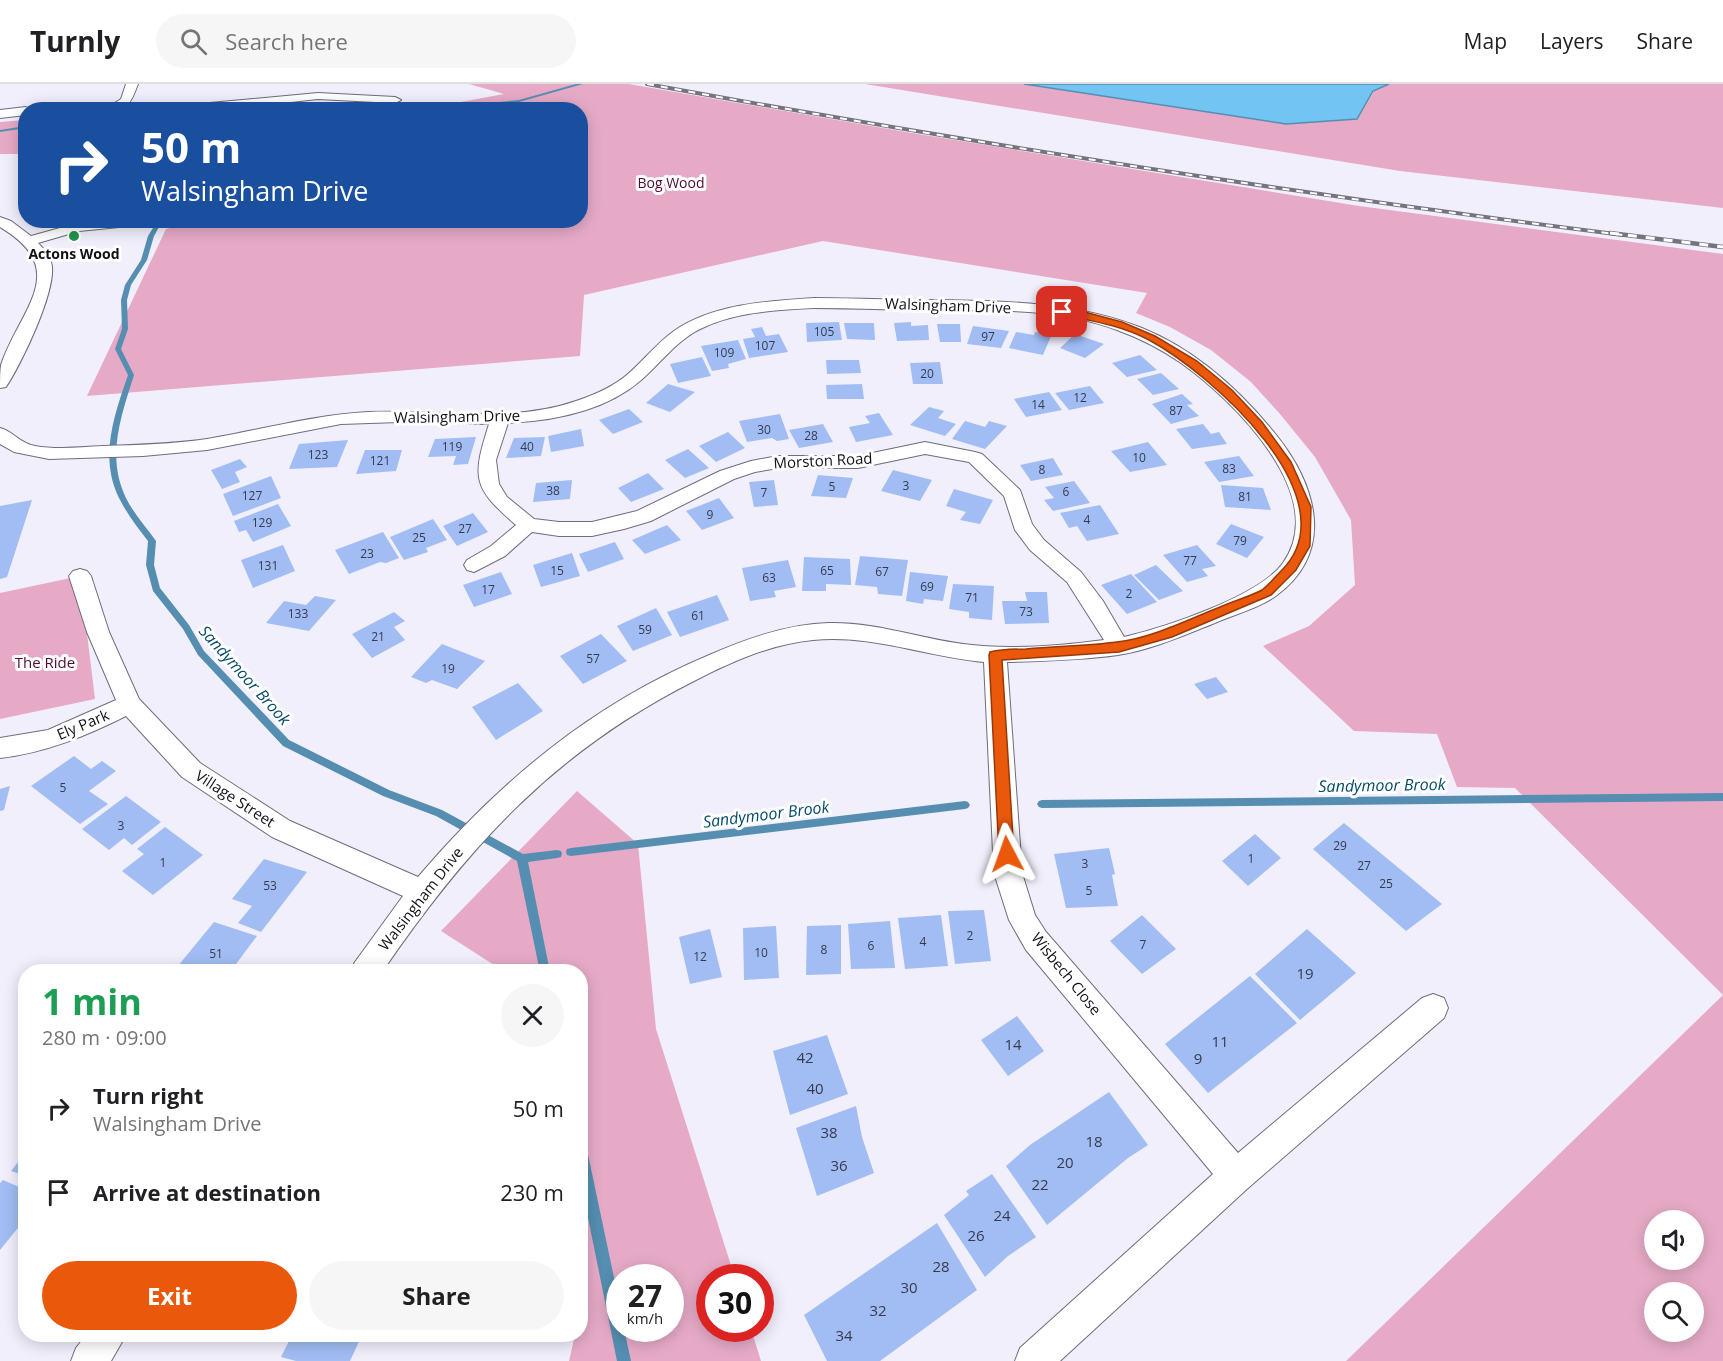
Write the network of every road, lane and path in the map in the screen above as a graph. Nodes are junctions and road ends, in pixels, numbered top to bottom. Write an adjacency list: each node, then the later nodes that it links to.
1 (132, 84): 5 (street)
2 (273, 84): 4 (street)
3 (395, 100): 4 (street)
4 (269, 101): 6 (street)
5 (124, 102)
6 (259, 102)
7 (18, 112): 8 (street)
8 (0, 114)
9 (0, 221): 11 (street)
10 (78, 228): 11 (street)
11 (28, 241): 12 (street)
12 (8, 351): 13 (street)
13 (0, 383)
14 (500, 418): 15 (street, Walsingham Drive); 16 (street); 19 (street, Walsingham Drive)
15 (0, 434)
16 (528, 525): 17 (street); 19 (street, Morston Road)
17 (474, 565)
18 (80, 576): 21 (street, Village Street)
19 (1119, 647): 20 (street, Walsingham Drive)
20 (995, 655): 23 (street, Walsingham Drive); 26 (street, Wisbech Close)
21 (129, 704): 22 (street, Ely Park); 23 (street, Village Street)
22 (0, 748)
23 (422, 892): 24 (street, Walsingham Drive)
24 (371, 964)
25 (1433, 1008): 26 (street)
26 (1236, 1176): 29 (street)
27 (103, 1342): 28 (street)
28 (89, 1361)
29 (1033, 1361)

